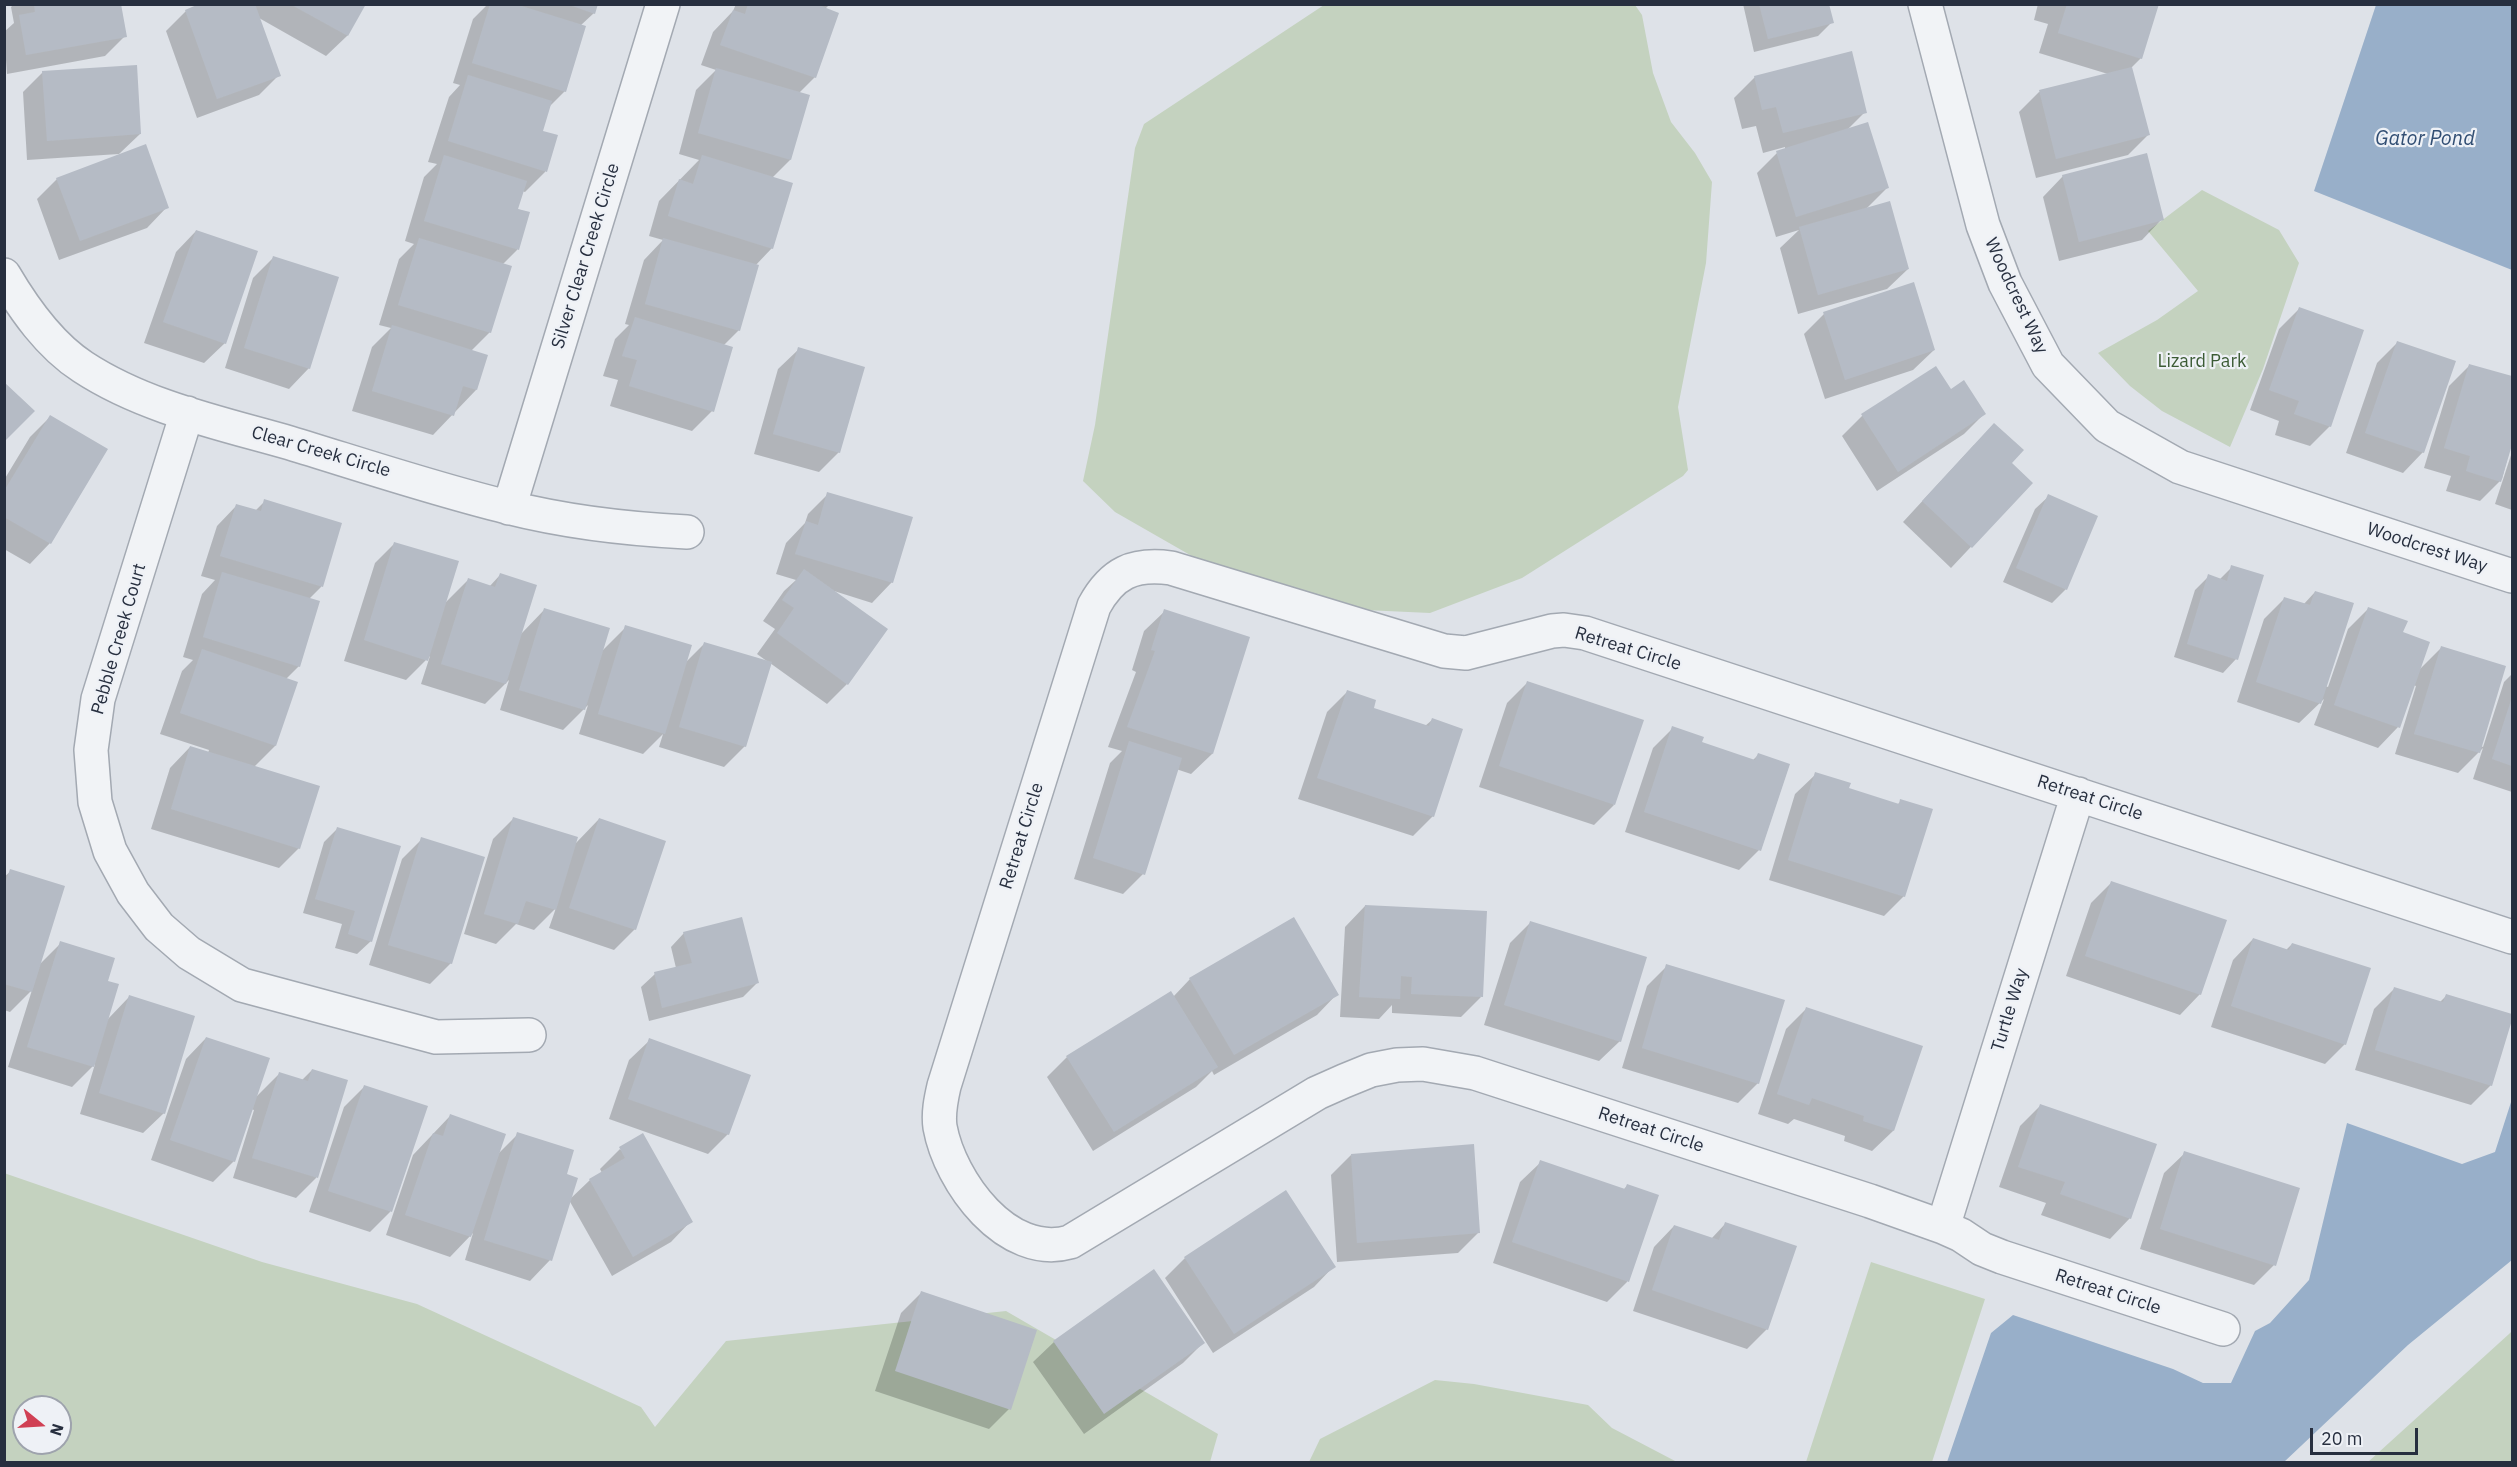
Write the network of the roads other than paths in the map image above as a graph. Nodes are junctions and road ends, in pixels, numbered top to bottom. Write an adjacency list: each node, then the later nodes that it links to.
1 (663, 4): 5 (street, Silver Clear Creek Circle)
2 (1925, 4): 7 (street, Woodcrest Way)
3 (4, 274): 4 (street, Clear Creek Circle)
4 (187, 413): 5 (street, Clear Creek Circle); 10 (street, Pebble Creek Court)
5 (509, 508): 6 (street, Clear Creek Circle)
6 (687, 532)
7 (2512, 576)
8 (2078, 794): 9 (street, Retreat Circle); 11 (street, Turtle Way); 11 (street, Retreat Circle)
9 (2512, 937)
10 (529, 1035)
11 (1942, 1227): 12 (street, Retreat Circle)
12 (2223, 1329)

